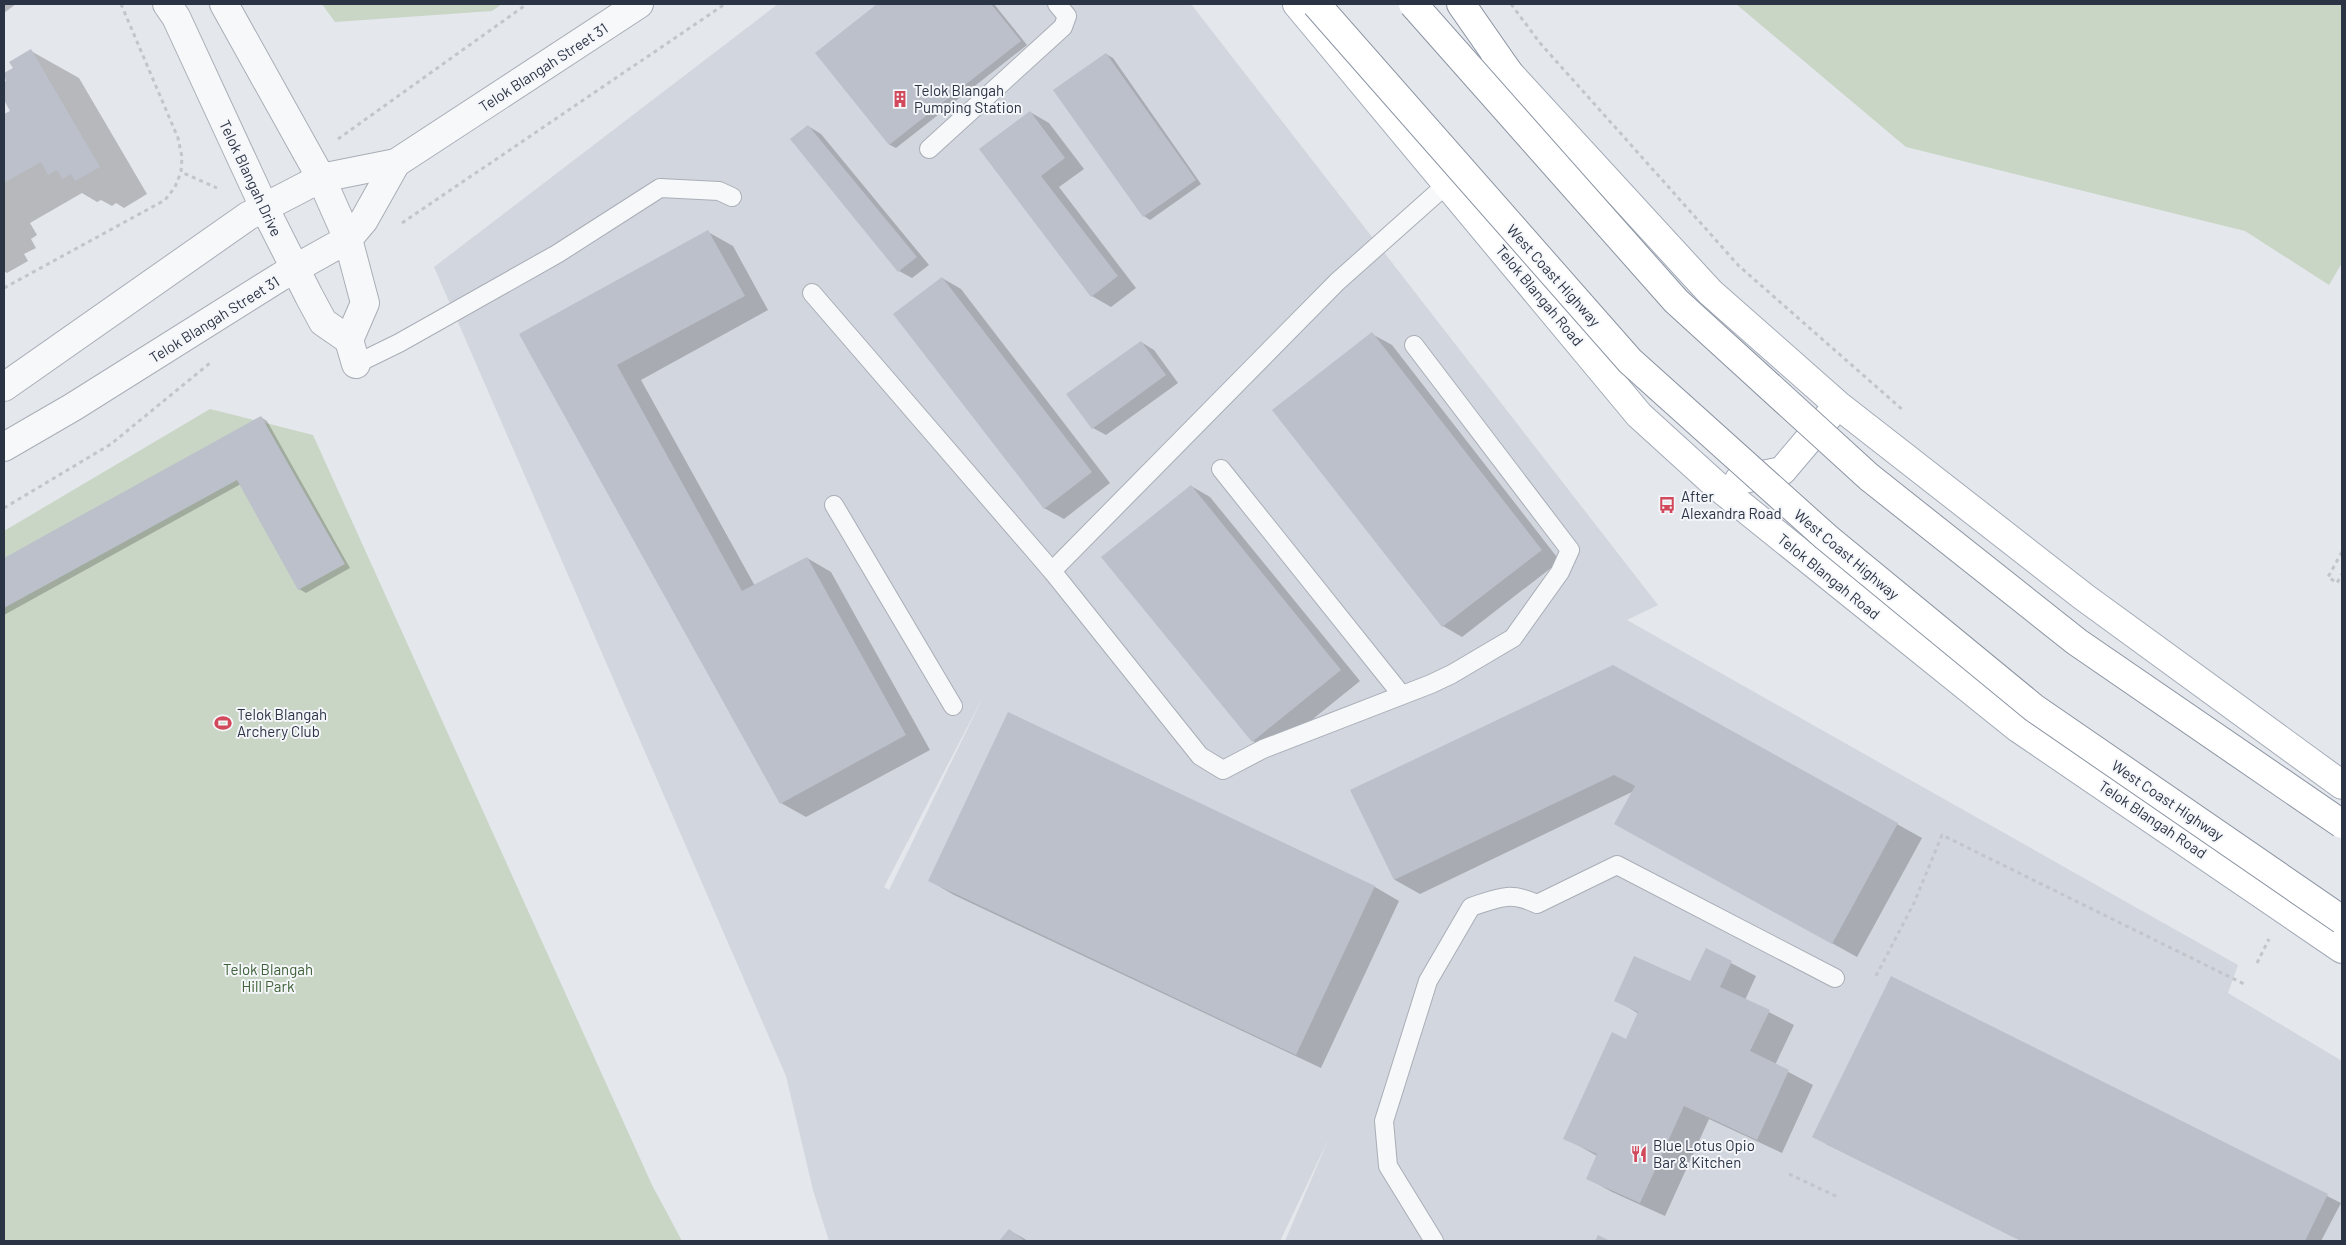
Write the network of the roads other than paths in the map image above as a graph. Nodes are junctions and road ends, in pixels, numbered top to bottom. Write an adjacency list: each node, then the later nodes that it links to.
1 (167, 4): 16 (street, Telok Blangah Drive)
2 (224, 4): 13 (street)
3 (639, 4): 12 (street, Telok Blangah Street 31)
4 (1058, 4): 11 (lane)
5 (1296, 4): 14 (main road, Telok Blangah Road)
6 (1316, 4): 33 (main road, West Coast Highway, bridge)
7 (1413, 4): 32 (main road, bridge)
8 (1456, 4): 10 (main road)
9 (1461, 4): 10 (main road)
10 (1509, 73): 23 (main road)
11 (929, 149)
12 (396, 163): 13 (street, Telok Blangah Street 31); 17 (street, Telok Blangah Street 31)
13 (320, 178): 16 (street, Telok Blangah Street 31); 17 (street)
14 (1447, 184): 26 (main road, Telok Blangah Road); 28 (lane)
15 (732, 197): 21 (lane)
16 (264, 207): 18 (street, Telok Blangah Drive); 22 (street, Telok Blangah Street 31)
17 (348, 239): 18 (street, Telok Blangah Street 31); 21 (street)
18 (296, 269): 21 (street, Telok Blangah Drive); 24 (street, Telok Blangah Street 31)
19 (812, 293): 28 (lane)
20 (1414, 345): 29 (lane)
21 (353, 352)
22 (4, 387)
23 (1838, 405): 26 (main road); 31 (main road)
24 (4, 448)
25 (1221, 469): 29 (lane)
26 (1716, 485): 34 (main road, Telok Blangah Road)
27 (834, 505): 30 (lane)
28 (1052, 571): 29 (lane)
29 (1401, 694)
30 (953, 706)
31 (2342, 785)
32 (2342, 824)
33 (2342, 920)
34 (2342, 949)
35 (1835, 978): 36 (lane)
36 (1434, 1241)

